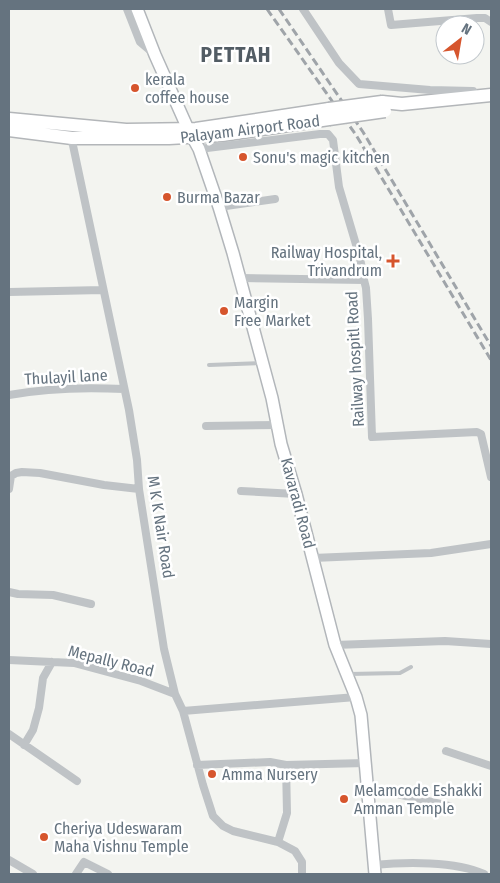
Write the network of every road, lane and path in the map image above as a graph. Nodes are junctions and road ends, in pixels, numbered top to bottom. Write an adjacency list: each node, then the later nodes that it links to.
1 (127, 9): 7 (street)
2 (137, 9): 7 (main road)
3 (140, 9): 7 (street)
4 (303, 9): 8 (street)
5 (388, 9): 6 (street)
6 (435, 21)
7 (153, 50): 10 (main road)
8 (491, 90)
9 (491, 95): 12 (main road)
10 (175, 100): 16 (main road); 16 (main road, Kavaradi Road)
11 (491, 103): 12 (main road)
12 (383, 106): 13 (main road, bridge)
13 (329, 114): 16 (main road, Palayam Airport Road); 16 (main road, Palayam Airport Road)
14 (9, 119): 17 (main road, Palayam Airport Road)
15 (9, 130): 17 (main road, Palayam Airport Road)
16 (188, 131): 17 (main road, Palayam Airport Road); 18 (main road, Kavaradi Road)
17 (71, 132): 23 (street, M K K Nair Road)
18 (199, 149): 20 (main road, Kavaradi Road); 22 (street)
19 (275, 199): 20 (street)
20 (219, 207): 21 (main road, Kavaradi Road)
21 (240, 278): 22 (street, Railway hospitl Road); 25 (main road, Kavaradi Road)
22 (364, 280): 31 (street, Railway hospitl Road)
23 (103, 290): 24 (street); 27 (street, M K K Nair Road)
24 (9, 292)
25 (262, 363): 26 (lane); 29 (main road, Kavaradi Road)
26 (209, 365)
27 (124, 389): 28 (street, Thulayil lane); 33 (street, M K K Nair Road)
28 (9, 395)
29 (278, 425): 30 (street); 35 (main road, Kavaradi Road)
30 (206, 426)
31 (491, 478)
32 (9, 489): 33 (street)
33 (139, 489): 46 (street, M K K Nair Road)
34 (241, 491): 35 (street)
35 (296, 494): 37 (main road, Kavaradi Road)
36 (491, 544): 37 (street)
37 (313, 558): 41 (main road, Kavaradi Road)
38 (9, 592): 39 (street)
39 (90, 604)
40 (491, 644): 41 (street)
41 (335, 645): 45 (main road, Kavaradi Road)
42 (9, 660): 43 (street, Mepally Road)
43 (52, 662): 46 (street, Mepally Road); 50 (street)
44 (411, 666): 45 (lane)
45 (347, 675): 47 (main road, Kavaradi Road)
46 (175, 694): 48 (street, M K K Nair Road)
47 (356, 697): 48 (street); 52 (main road, Kavaradi Road)
48 (182, 711): 54 (street, M K K Nair Road)
49 (9, 734): 50 (street)
50 (24, 745): 56 (street)
51 (446, 751): 55 (street)
52 (365, 763): 53 (street); 57 (main road, Kavaradi Road)
53 (286, 765): 54 (street); 59 (street)
54 (197, 766): 59 (street, M K K Nair Road)
55 (491, 766)
56 (77, 781)
57 (368, 789): 58 (street); 61 (main road, Kavaradi Road)
58 (448, 806)
59 (278, 842): 65 (street, M K K Nair Road)
60 (9, 860): 62 (street)
61 (374, 870): 66 (street)
62 (33, 874)
63 (76, 874): 64 (street)
64 (108, 874)
65 (302, 874)
66 (484, 874)

